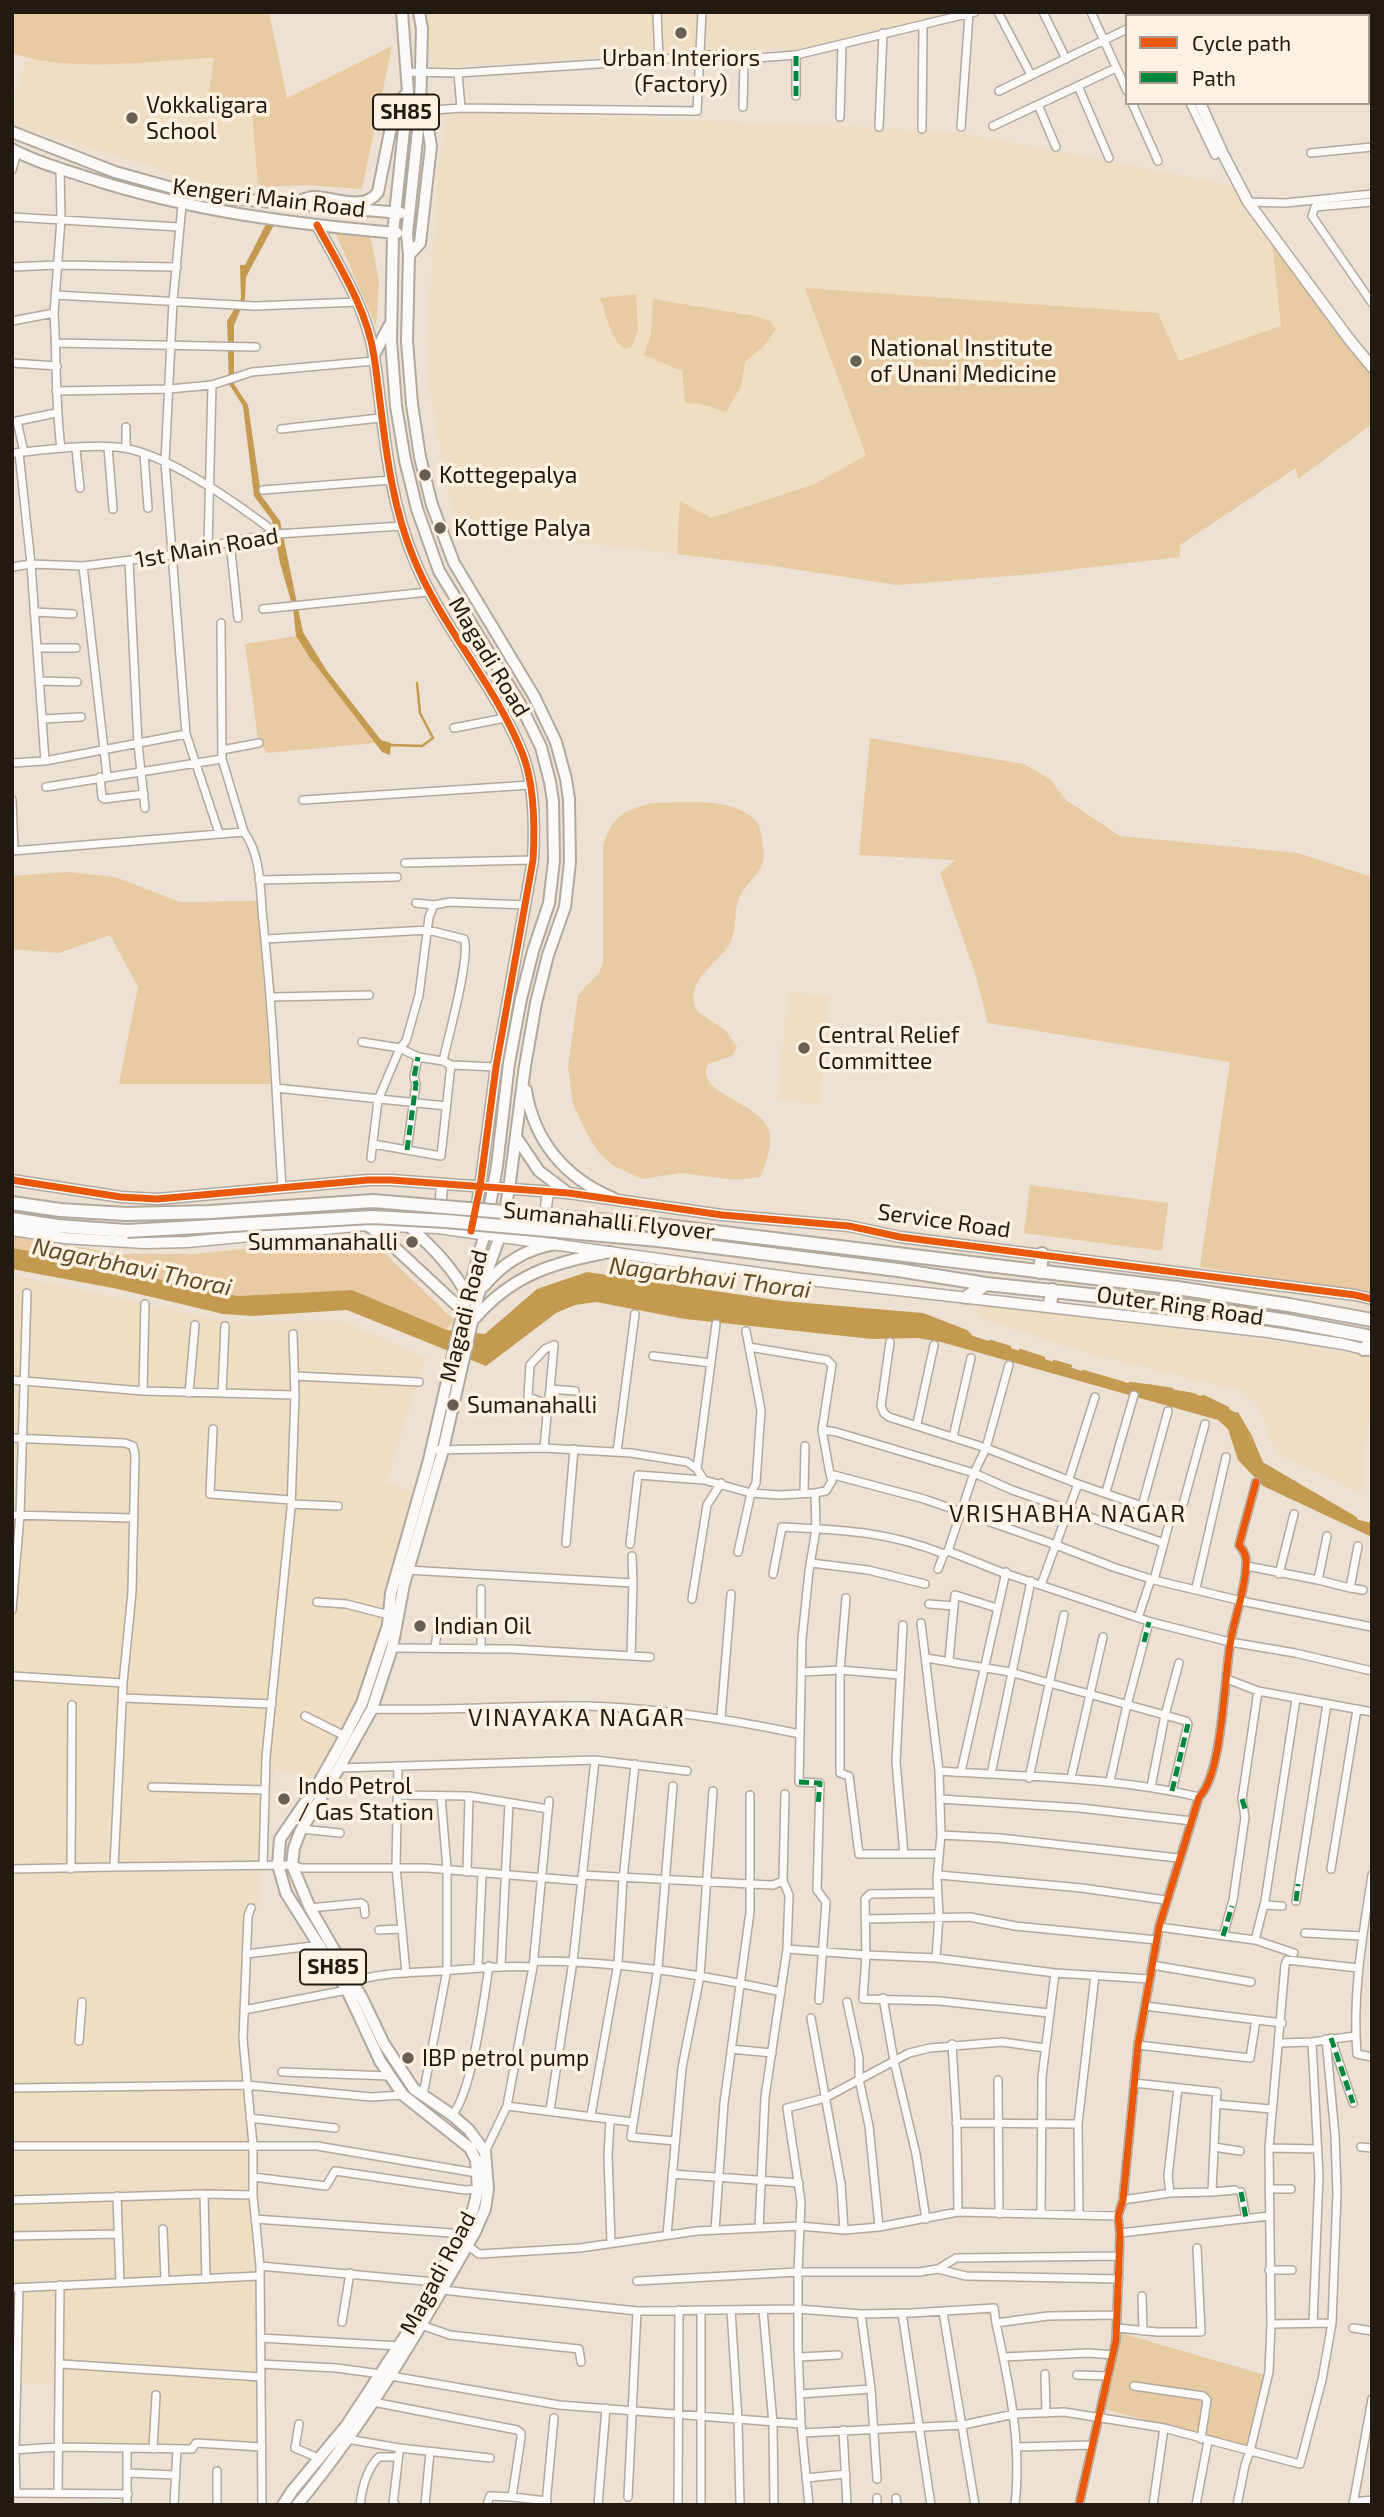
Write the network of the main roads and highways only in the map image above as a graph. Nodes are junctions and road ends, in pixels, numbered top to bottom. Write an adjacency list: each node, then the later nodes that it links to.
1 (402, 12): 3 (main road, Magadi Road / SH85)
2 (419, 12): 4 (main road, Magadi Road / SH85)
3 (408, 92): 7 (main road); 8 (main road, Magadi Road / SH85)
4 (420, 111): 9 (main road, Magadi Road / SH85); 12 (main road)
5 (12, 132): 7 (main road, Kengeri Main Road)
6 (15, 150): 10 (main road, Kengeri Main Road)
7 (295, 203): 8 (main road, Kengeri Main Road)
8 (394, 212): 9 (main road, Kengeri Main Road); 10 (main road, Magadi Road / SH85)
9 (408, 214): 11 (main road, Magadi Road / SH85)
10 (393, 233): 11 (main road, Kengeri Main Road); 13 (main road, Magadi Road / SH85)
11 (407, 234): 12 (main road, Magadi Road / SH85)
12 (409, 256): 15 (main road, Magadi Road / SH85)
13 (391, 323): 14 (main road); 30 (main road, Magadi Road / SH85)
14 (374, 358)
15 (525, 1066): 16 (main road, Magadi Road / SH85); 18 (main road)
16 (516, 1137): 17 (main road); 30 (main road, Magadi Road / SH85)
17 (568, 1193)
18 (613, 1198)
19 (12, 1203): 26 (highway, Sumanahalli Flyover, bridge)
20 (12, 1219): 28 (highway, Sumanahalli Flyover, bridge)
21 (366, 1225): 33 (main road)
22 (410, 1227): 30 (main road)
23 (555, 1244): 30 (main road)
24 (610, 1252): 35 (main road)
25 (1042, 1254): 26 (highway)
26 (1040, 1272): 27 (highway, Sumanahalli Flyover)
27 (1078, 1276): 34 (highway, Outer Ring Road)
28 (986, 1284): 29 (highway, Outer Ring Road); 31 (highway)
29 (1052, 1290): 32 (highway); 36 (highway, Outer Ring Road)
30 (473, 1295): 33 (main road, Magadi Road / SH85); 35 (main road, Magadi Road / SH85)
31 (967, 1297)
32 (1050, 1306)
33 (463, 1311): 35 (main road, Magadi Road / SH85)
34 (1372, 1320)
35 (468, 1325): 37 (main road, Magadi Road / SH85)
36 (1370, 1345)
37 (437, 1450): 38 (main road, Magadi Road / SH85); 38 (main road, Magadi Road / SH85)
38 (350, 1986): 39 (main road, Magadi Road / SH85); 39 (main road, Magadi Road / SH85)
39 (463, 2243): 40 (main road, Magadi Road / SH85)
40 (439, 2286): 41 (main road, Magadi Road / SH85); 41 (main road, Magadi Road / SH85)
41 (386, 2375): 42 (main road, Magadi Road / SH85); 43 (main road, Magadi Road / SH85)
42 (298, 2504)
43 (283, 2505)

